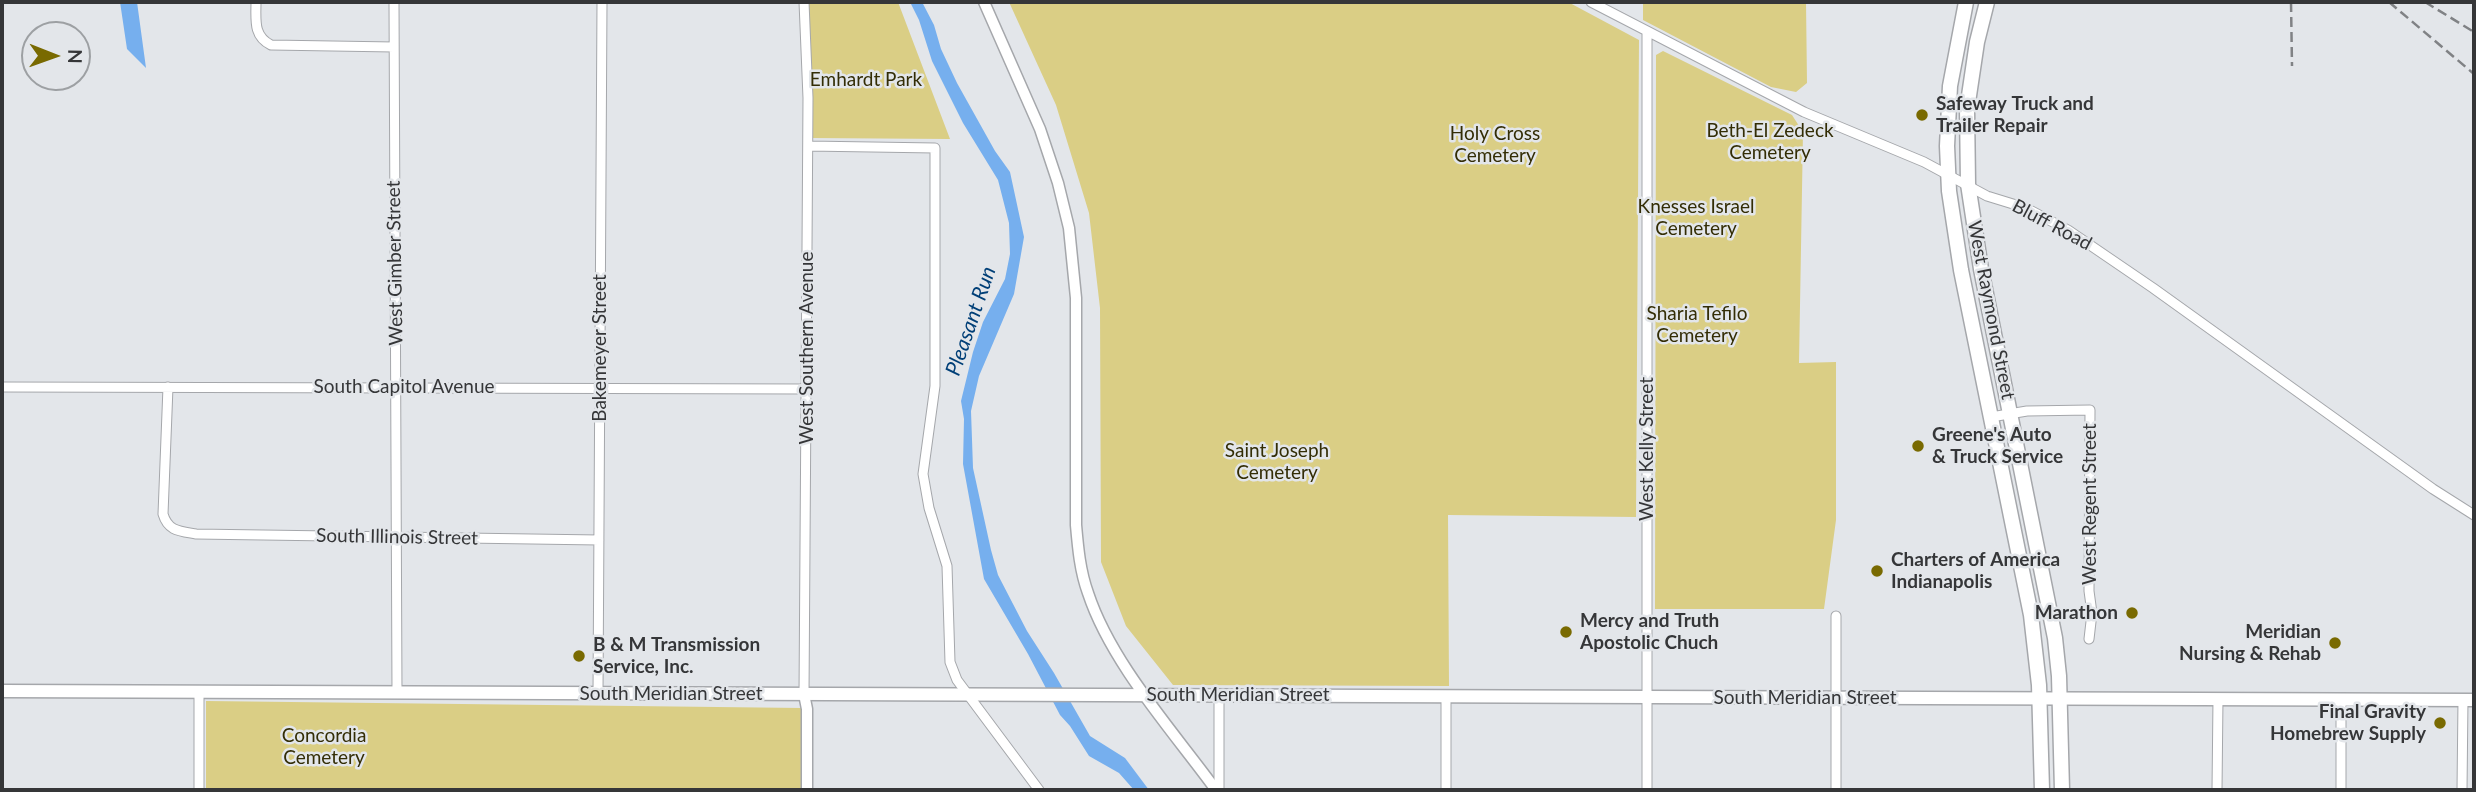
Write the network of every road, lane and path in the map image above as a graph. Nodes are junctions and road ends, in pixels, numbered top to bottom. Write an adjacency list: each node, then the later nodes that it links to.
1 (256, 2): 10 (street)
2 (394, 2): 10 (street, West Gimber Street)
3 (601, 2): 17 (street, Bakemeyer Street)
4 (804, 2): 11 (street, West Southern Avenue)
5 (984, 2): 32 (street)
6 (1591, 2): 9 (street, Bluff Road)
7 (1966, 2): 12 (main road, West Raymond Street)
8 (1987, 2): 13 (main road, West Raymond Street)
9 (1647, 32): 12 (street, Bluff Road); 35 (street, West Kelly Street)
10 (394, 47): 16 (street, West Gimber Street)
11 (808, 146): 18 (street, West Southern Avenue); 31 (street)
12 (1947, 173): 13 (street, Bluff Road); 20 (main road, West Raymond Street)
13 (1968, 184): 19 (main road, West Raymond Street); 21 (street, Bluff Road)
14 (2, 387): 15 (street, South Capitol Avenue)
15 (168, 387): 16 (street, South Capitol Avenue); 22 (street, South Illinois Street)
16 (397, 387): 17 (street, South Capitol Avenue); 22 (street, West Gimber Street)
17 (600, 388): 18 (street, South Capitol Avenue); 23 (street, Bakemeyer Street)
18 (807, 389): 30 (street, West Southern Avenue)
19 (2011, 414): 20 (street); 25 (street, West Regent Street); 38 (main road, West Raymond Street)
20 (1991, 417): 37 (main road, West Raymond Street)
21 (2474, 515)
22 (398, 537): 23 (street, South Illinois Street); 28 (street, West Gimber Street)
23 (599, 540): 29 (street, Bakemeyer Street)
24 (1836, 615): 36 (street)
25 (2089, 639)
26 (2, 691): 27 (main road, South Meridian Street)
27 (199, 692): 28 (main road, South Meridian Street); 42 (street)
28 (397, 693): 29 (main road, South Meridian Street)
29 (598, 693): 30 (main road, South Meridian Street)
30 (804, 694): 31 (main road, South Meridian Street); 43 (street)
31 (968, 695): 32 (main road, South Meridian Street); 44 (street)
32 (1146, 695): 33 (main road, South Meridian Street); 45 (street)
33 (1219, 695): 34 (main road, South Meridian Street); 45 (street)
34 (1446, 696): 35 (main road, South Meridian Street); 46 (street)
35 (1647, 698): 36 (main road, South Meridian Street); 47 (street, West Kelly Street)
36 (1835, 698): 37 (main road, South Meridian Street); 48 (street)
37 (2040, 699): 38 (main road, South Meridian Street); 49 (main road, West Raymond Street)
38 (2060, 699): 39 (main road, South Meridian Street); 50 (main road, West Raymond Street)
39 (2218, 699): 40 (main road, South Meridian Street); 51 (street)
40 (2342, 699): 41 (main road, South Meridian Street); 52 (street)
41 (2468, 700): 53 (street)
42 (199, 790)
43 (807, 790)
44 (1039, 790)
45 (1218, 790)
46 (1446, 790)
47 (1647, 790)
48 (1836, 790)
49 (2042, 790)
50 (2062, 790)
51 (2217, 790)
52 (2341, 790)
53 (2462, 790)

